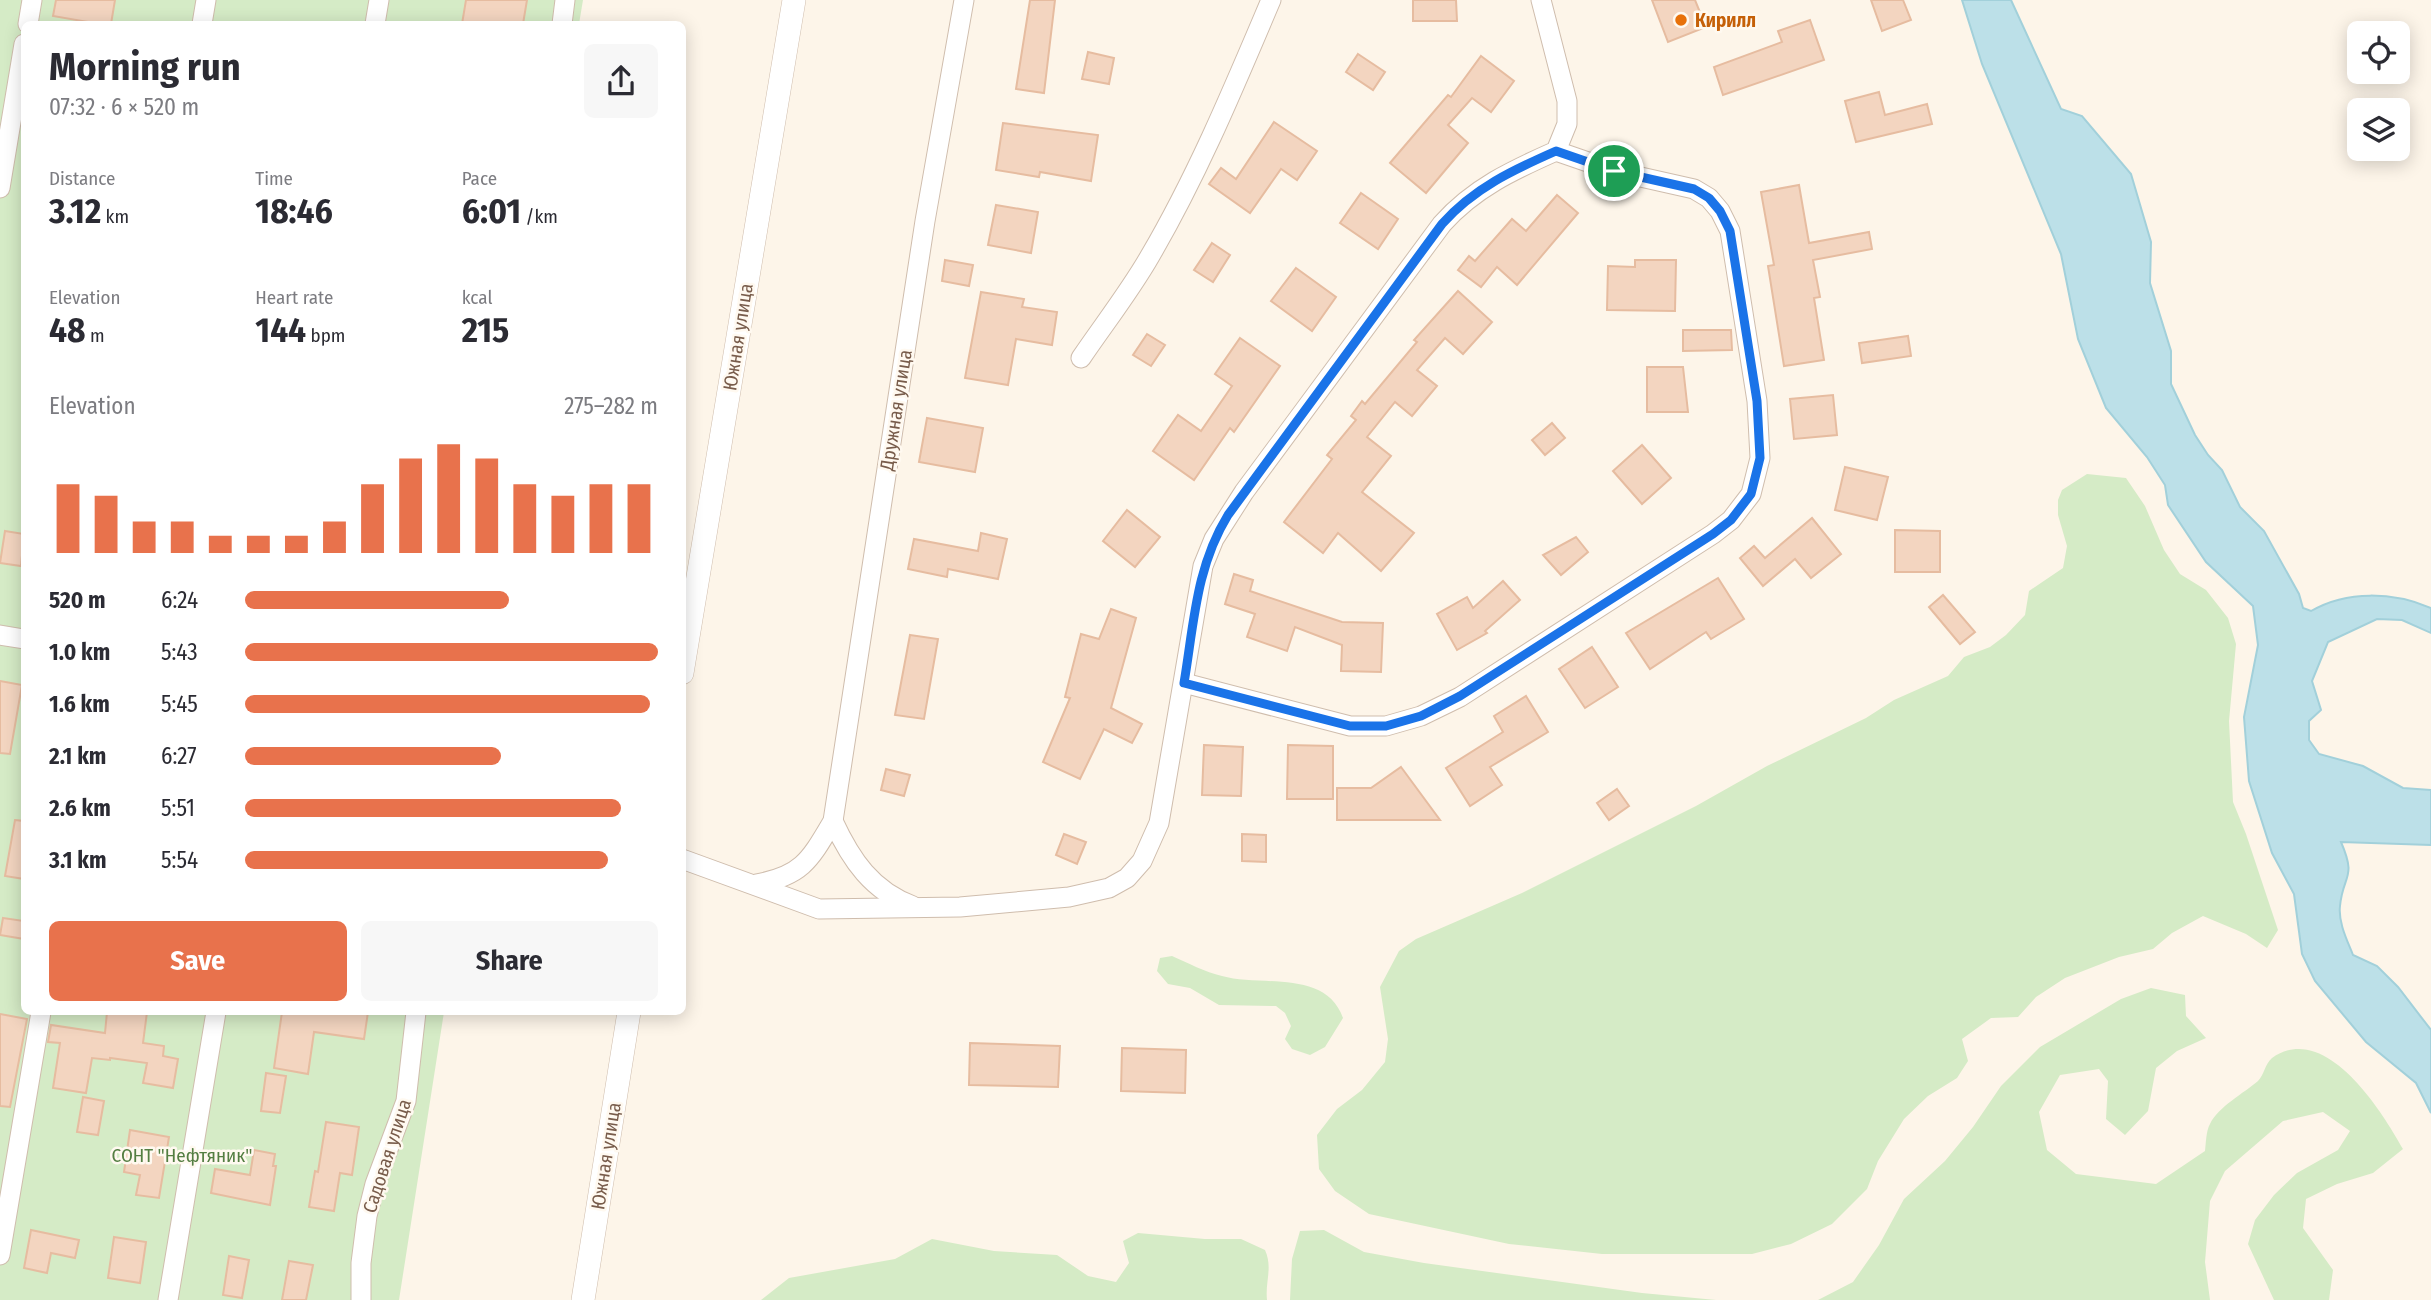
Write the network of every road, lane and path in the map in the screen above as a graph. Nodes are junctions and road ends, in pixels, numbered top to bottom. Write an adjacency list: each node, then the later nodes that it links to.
1 (32, 0): 9 (street)
2 (206, 0): 10 (street)
3 (379, 0): 11 (street)
4 (565, 0): 12 (street)
5 (794, 0): 19 (street, Южная улица)
6 (964, 0): 21 (street, Дружная улица)
7 (1271, 0): 16 (street)
8 (1541, 0): 14 (street)
9 (28, 21)
10 (202, 21)
11 (376, 21)
12 (562, 21)
13 (21, 62): 15 (street)
14 (1556, 151): 20 (street); 20 (street)
15 (0, 188)
16 (1082, 358)
17 (0, 635): 18 (street)
18 (21, 638)
19 (686, 649)
20 (1184, 683): 24 (street)
21 (833, 821): 23 (street, Дружная улица); 24 (street)
22 (686, 860): 23 (street)
23 (755, 884): 24 (street)
24 (923, 909)
25 (40, 1015): 29 (street)
26 (216, 1015): 30 (street)
27 (416, 1015): 31 (street, Садовая улица)
28 (629, 1015): 32 (street, Южная улица)
29 (0, 1255)
30 (168, 1300)
31 (361, 1300)
32 (583, 1300)

